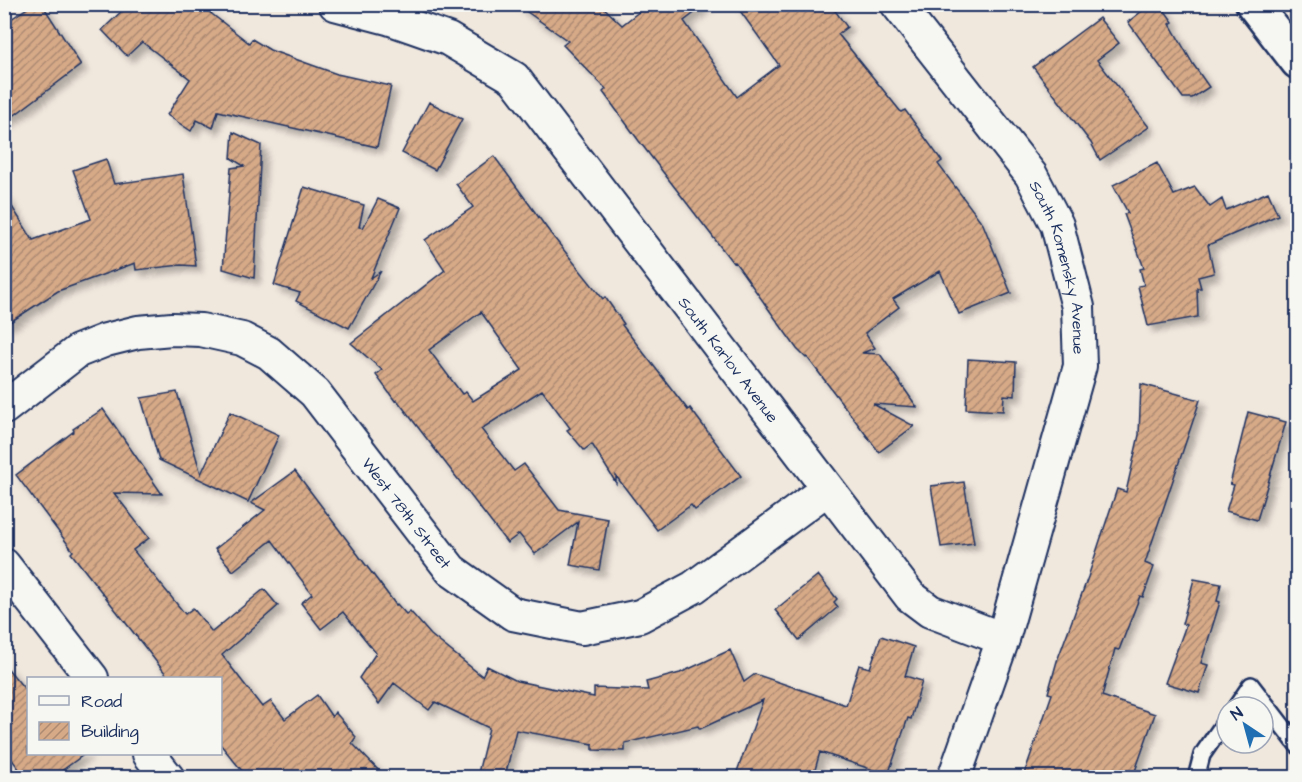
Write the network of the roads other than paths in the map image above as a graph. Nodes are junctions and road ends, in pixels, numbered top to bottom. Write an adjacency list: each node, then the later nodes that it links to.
1 (335, 4): 6 (street, South Karlov Avenue)
2 (897, 4): 8 (street, South Komensky Avenue)
3 (1253, 4): 4 (main road)
4 (1298, 62)
5 (4, 408): 6 (street, West 78th Street)
6 (827, 489): 8 (street, South Karlov Avenue)
7 (4, 565): 9 (street)
8 (1003, 639): 17 (street)
9 (91, 677)
10 (1244, 695): 11 (lane)
11 (1259, 695)
12 (1275, 717): 14 (lane)
13 (1215, 736): 18 (lane)
14 (1298, 747)
15 (151, 755): 16 (street)
16 (168, 777)
17 (954, 777)
18 (1196, 777)

